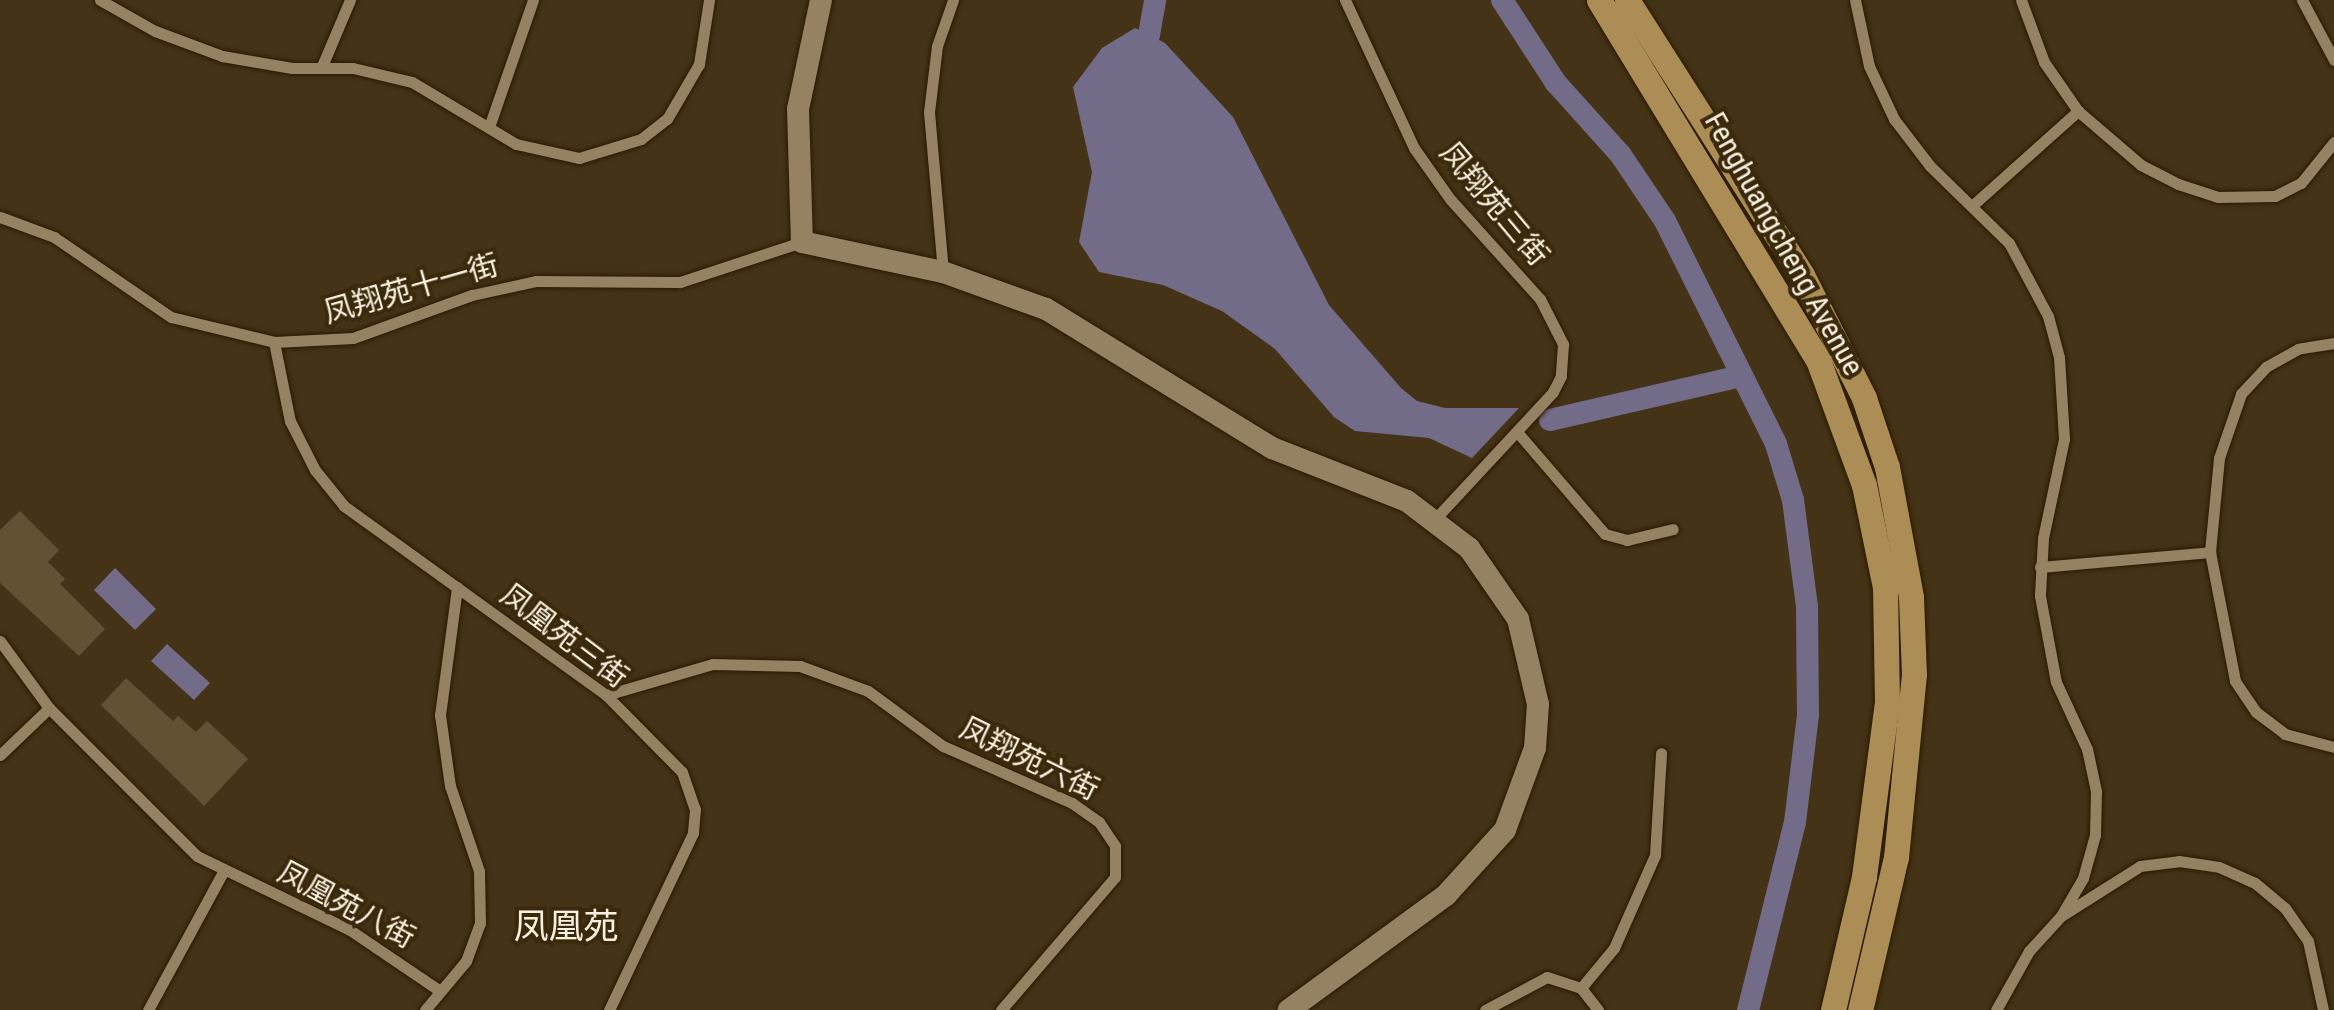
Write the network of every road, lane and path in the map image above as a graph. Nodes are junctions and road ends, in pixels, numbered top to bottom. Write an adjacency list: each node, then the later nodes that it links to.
1 (100, 0): 14 (lane)
2 (350, 0): 14 (lane)
3 (534, 0): 16 (lane)
4 (710, 0): 16 (lane)
5 (822, 0): 20 (street)
6 (953, 0): 21 (lane)
7 (1345, 0): 24 (lane, 凤翔苑三街)
8 (1599, 0): 47 (main road, Fenghuangcheng Avenue)
9 (1627, 0): 48 (main road, Fenghuangcheng Avenue)
10 (1855, 0): 18 (lane)
11 (2021, 0): 15 (lane)
12 (2302, 0): 13 (lane)
13 (2334, 60)
14 (322, 66): 16 (lane)
15 (2078, 111): 17 (lane); 18 (lane)
16 (489, 126)
17 (2334, 142)
18 (1974, 204): 28 (lane)
19 (0, 217): 22 (lane, 凤翔苑十一街)
20 (802, 242): 21 (street); 22 (lane, 凤翔苑十一街)
21 (944, 272): 25 (street)
22 (274, 342): 29 (lane, 凤凰苑三街)
23 (2334, 343): 27 (lane)
24 (1518, 433): 25 (lane, 凤翔苑三街); 26 (lane)
25 (1434, 520): 44 (street)
26 (1673, 529)
27 (2210, 552): 28 (lane); 33 (lane)
28 (2040, 567): 37 (lane)
29 (457, 587): 31 (lane, 凤凰苑三街); 39 (lane)
30 (0, 641): 32 (lane, 凤凰苑八街)
31 (606, 695): 42 (lane, 凤凰苑三街); 43 (lane, 凤翔苑六街)
32 (49, 708): 35 (lane); 36 (lane, 凤凰苑八街)
33 (2334, 747)
34 (1661, 753): 38 (lane)
35 (0, 756)
36 (223, 872): 39 (lane, 凤凰苑八街); 40 (lane)
37 (2061, 916): 49 (lane); 50 (lane)
38 (1582, 988): 45 (lane); 46 (lane)
39 (440, 991): 41 (lane)
40 (148, 1010)
41 (424, 1010)
42 (609, 1010)
43 (1001, 1010)
44 (1289, 1010)
45 (1485, 1010)
46 (1598, 1010)
47 (1833, 1010)
48 (1860, 1010)
49 (1996, 1010)
50 (2323, 1010)

